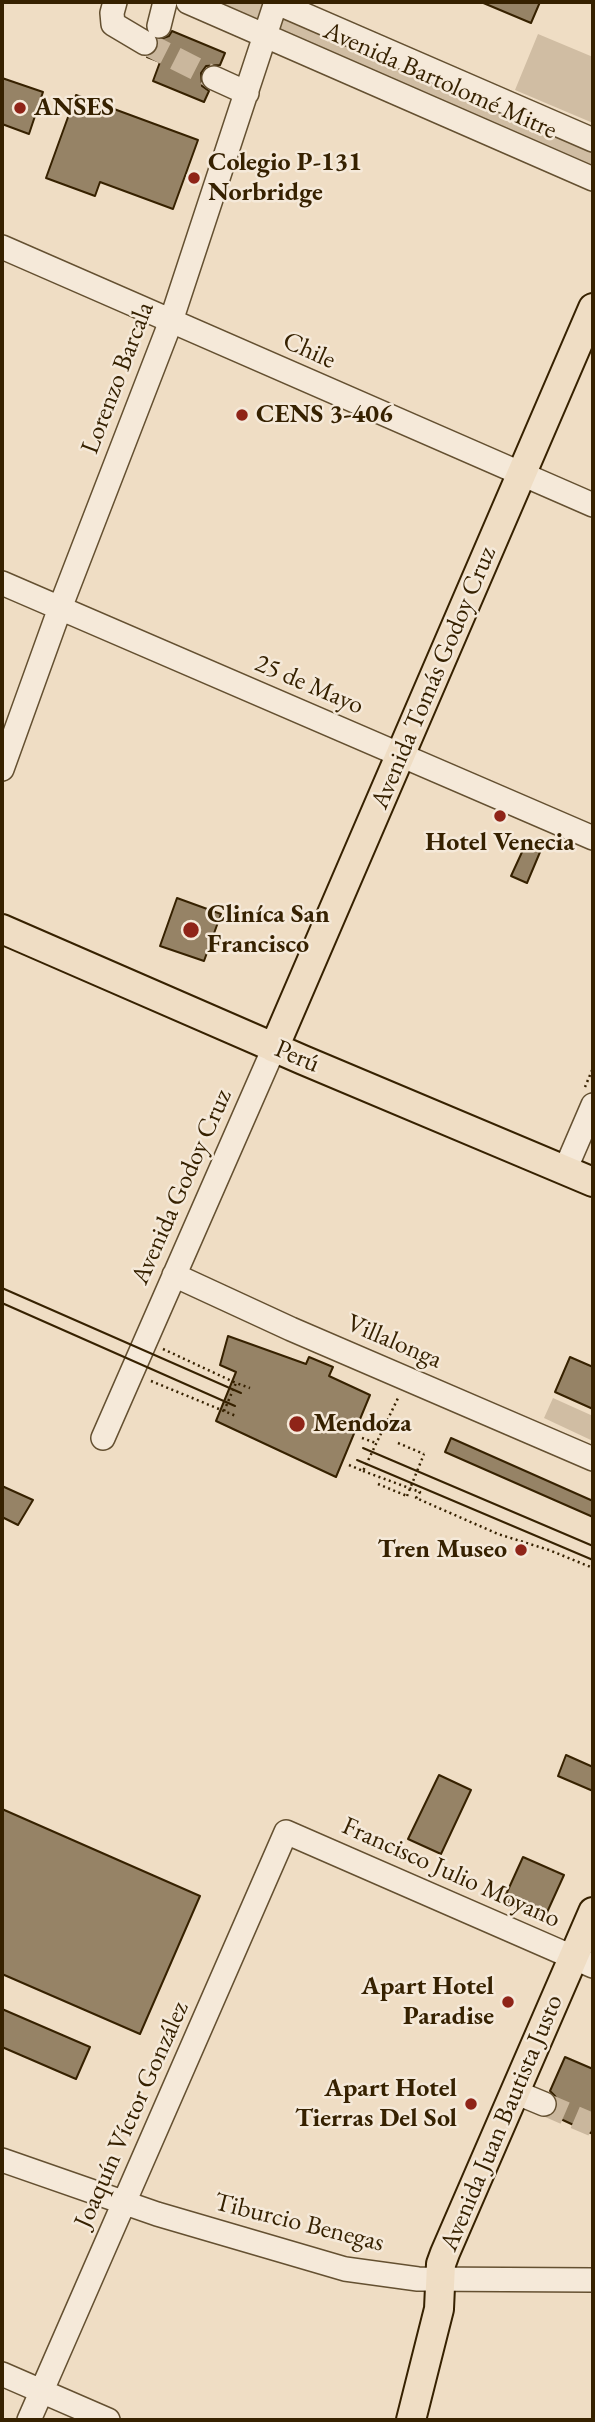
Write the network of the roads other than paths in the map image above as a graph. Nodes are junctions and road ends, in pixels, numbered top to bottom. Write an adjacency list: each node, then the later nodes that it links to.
1 (115, 2): 2 (street)
2 (165, 2)
3 (188, 2): 5 (street, Avenida Bartolomé Mitre)
4 (276, 2): 5 (street, Lorenzo Barcala); 8 (street, Avenida Bartolomé Mitre)
5 (266, 36): 7 (street, Lorenzo Barcala); 9 (street, Avenida Bartolomé Mitre)
6 (214, 78): 7 (street)
7 (247, 93): 12 (street, Lorenzo Barcala)
8 (593, 140)
9 (593, 179)
10 (2, 247): 12 (street, Chile)
11 (593, 308): 13 (main road, Avenida Tomás Godoy Cruz)
12 (171, 321): 13 (street, Chile); 16 (street, Lorenzo Barcala)
13 (522, 474): 14 (street, Chile); 17 (main road, Avenida Tomás Godoy Cruz)
14 (593, 505)
15 (2, 583): 16 (street, 25 de Mayo)
16 (60, 608): 17 (street, 25 de Mayo); 18 (street, Lorenzo Barcala)
17 (402, 755): 19 (street, 25 de Mayo); 21 (main road, Avenida Tomás Godoy Cruz)
18 (2, 769)
19 (593, 838)
20 (2, 929): 21 (main road, Perú)
21 (274, 1048): 23 (main road, Perú); 25 (street, Avenida Godoy Cruz)
22 (593, 1105): 23 (street)
23 (565, 1170): 24 (main road, Perú)
24 (593, 1182)
25 (174, 1275): 26 (street, Avenida Godoy Cruz); 27 (street, Villalonga)
26 (103, 1438)
27 (593, 1459)
28 (286, 1832): 30 (street, Francisco Julio Moyano); 34 (street, Joaquín Víctor González)
29 (593, 1912): 30 (main road, Avenida Juan Bautista Justo)
30 (583, 1962): 31 (main road, Avenida Juan Bautista Justo)
31 (515, 2092): 32 (street); 35 (main road, Avenida Juan Bautista Justo)
32 (544, 2104)
33 (2, 2160): 34 (street, Tiburcio Benegas)
34 (123, 2203): 35 (street, Tiburcio Benegas); 38 (street, Joaquín Víctor González)
35 (440, 2280): 36 (street, Tiburcio Benegas); 41 (main road, Avenida Juan Bautista Justo)
36 (593, 2280)
37 (2, 2374): 38 (street)
38 (42, 2391): 39 (street, Joaquín Víctor González); 40 (street)
39 (29, 2420)
40 (108, 2420)
41 (411, 2420)

